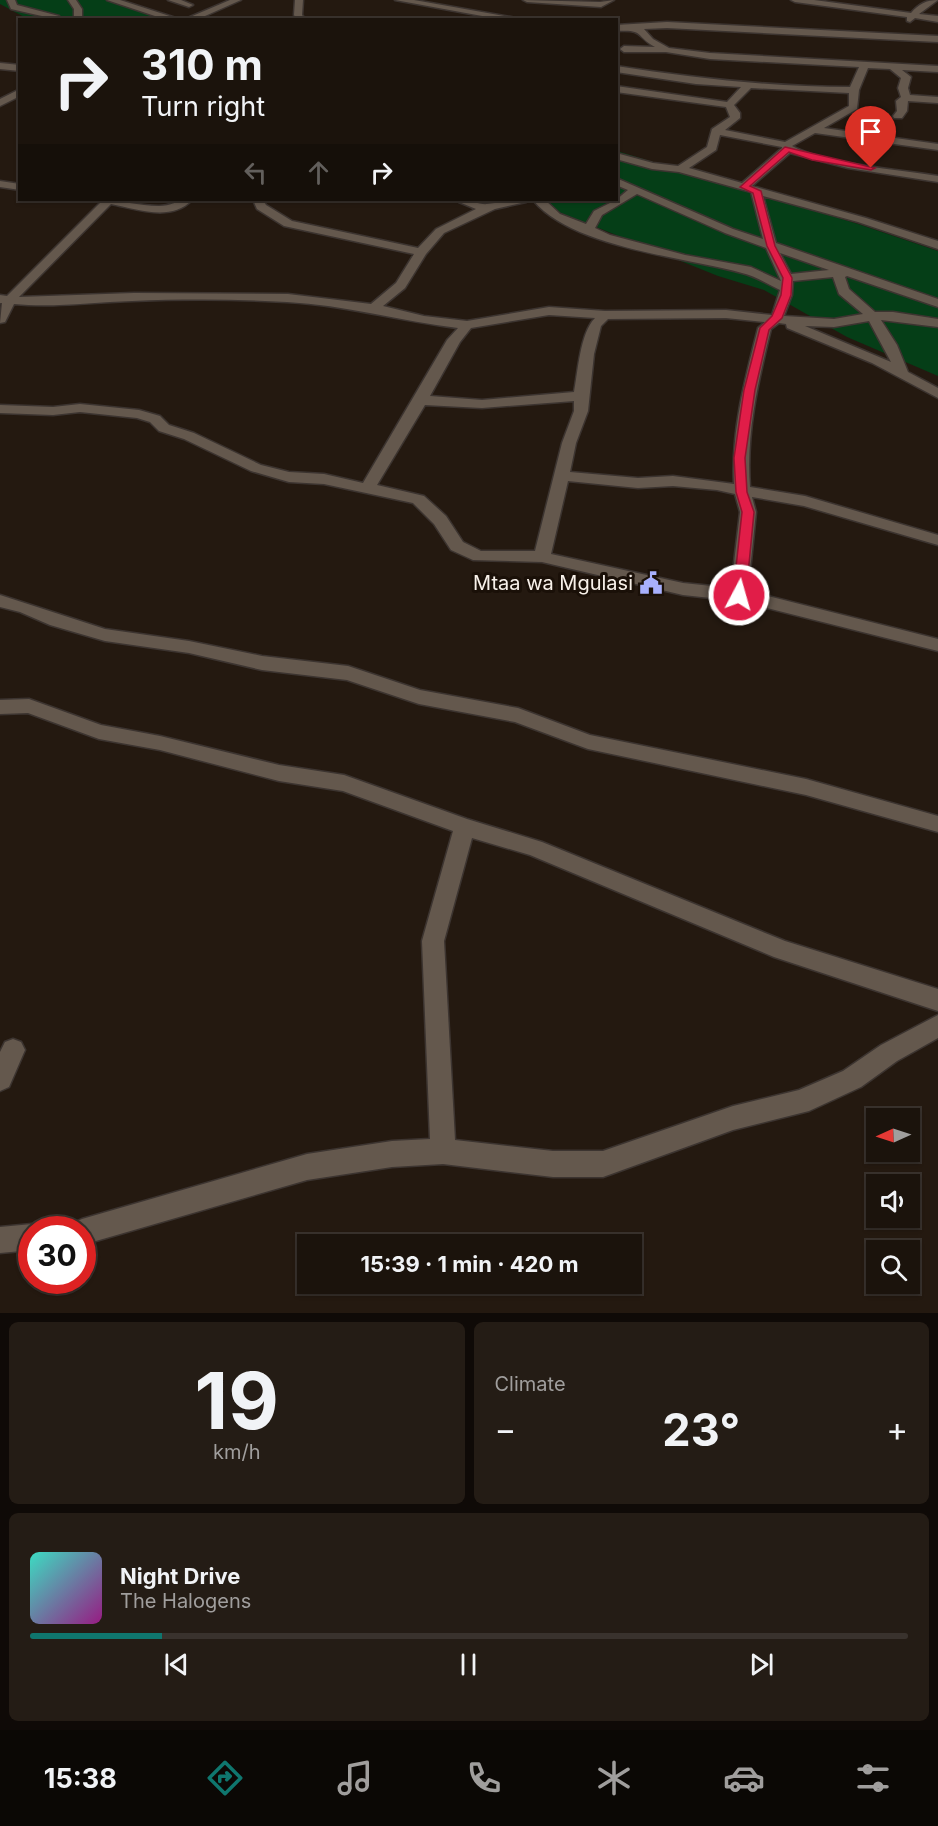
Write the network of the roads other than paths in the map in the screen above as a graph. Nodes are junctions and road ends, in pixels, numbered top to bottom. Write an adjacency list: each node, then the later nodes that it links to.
1 (11, 0): 15 (street)
2 (72, 0): 21 (street)
3 (111, 0): 17 (street)
4 (166, 0): 17 (street)
5 (172, 0): 14 (street)
6 (237, 0): 24 (street)
7 (299, 0): 25 (street)
8 (399, 0): 16 (street)
9 (526, 0): 10 (street)
10 (610, 0)
11 (795, 0): 13 (street)
12 (935, 0): 18 (street)
13 (807, 1): 18 (street)
14 (189, 5)
15 (20, 9): 19 (street); 20 (street)
16 (467, 11): 26 (street); 27 (street)
17 (158, 14): 22 (street); 23 (street)
18 (912, 15): 28 (street); 31 (street)
19 (15, 18)
20 (57, 18)
21 (78, 18)
22 (153, 18)
23 (171, 18)
24 (192, 18)
25 (300, 18)
26 (463, 18)
27 (511, 18)
28 (938, 19)
29 (634, 26): 30 (street); 33 (street); 35 (street)
30 (618, 28)
31 (893, 38): 32 (street); 33 (street)
32 (938, 39)
33 (880, 45): 38 (street)
34 (624, 49): 35 (street)
35 (667, 50): 36 (street)
36 (865, 64): 38 (street); 45 (street)
37 (0, 66): 40 (street)
38 (878, 66): 39 (street)
39 (893, 67): 42 (street); 47 (street)
40 (18, 68)
41 (618, 69): 43 (street)
42 (938, 69)
43 (750, 84): 45 (street); 50 (street)
44 (618, 89): 50 (street)
45 (854, 90): 53 (street)
46 (18, 93): 49 (street)
47 (906, 98): 48 (street); 51 (street)
48 (938, 100)
49 (0, 104)
50 (729, 105): 52 (street)
51 (898, 116)
52 (716, 130): 54 (street); 57 (street)
53 (815, 130): 54 (street); 55 (street)
54 (787, 147): 58 (street); 62 (street)
55 (938, 147)
56 (619, 156): 57 (street)
57 (680, 169): 62 (street)
58 (938, 179)
59 (618, 182): 63 (street)
60 (0, 184): 61 (street)
61 (18, 187)
62 (750, 189): 76 (street); 77 (street)
63 (635, 190): 64 (street); 73 (street); 77 (street)
64 (618, 191)
65 (108, 201): 81 (street)
66 (115, 201): 67 (street)
67 (185, 201)
68 (258, 201): 78 (street)
69 (465, 201): 74 (street)
70 (518, 201): 74 (street)
71 (540, 201): 75 (street)
72 (617, 201): 75 (street)
73 (618, 201)
74 (485, 209): 78 (street)
75 (588, 230): 80 (street)
76 (938, 245)
77 (771, 246): 79 (street); 80 (street)
78 (422, 252): 83 (street)
79 (843, 272): 80 (street); 82 (street); 85 (street)
80 (787, 283): 86 (street)
81 (5, 300): 83 (street); 87 (street)
82 (938, 303)
83 (374, 308): 89 (street)
84 (605, 315): 86 (street); 89 (street); 91 (street)
85 (873, 316): 86 (street); 88 (street); 90 (street)
86 (777, 318): 90 (street); 97 (street)
87 (0, 319)
88 (938, 323)
89 (467, 325): 93 (street)
90 (902, 373): 92 (street)
91 (581, 394): 93 (street); 95 (street)
92 (938, 394)
93 (421, 400): 96 (street)
94 (0, 409): 96 (street)
95 (562, 476): 97 (street); 99 (street)
96 (367, 489): 99 (street)
97 (742, 492): 98 (street); 100 (street)
98 (938, 540)
99 (542, 557): 100 (street)
100 (739, 595): 102 (street)
101 (0, 601): 104 (street)
102 (938, 645)
103 (0, 707): 105 (street)
104 (938, 824)
105 (465, 827): 106 (street); 110 (street)
106 (938, 1000)
107 (938, 1026): 110 (street)
108 (13, 1050): 109 (street)
109 (0, 1079)
110 (443, 1151): 111 (street)
111 (96, 1228)
112 (18, 1238): 113 (street)
113 (0, 1240)

